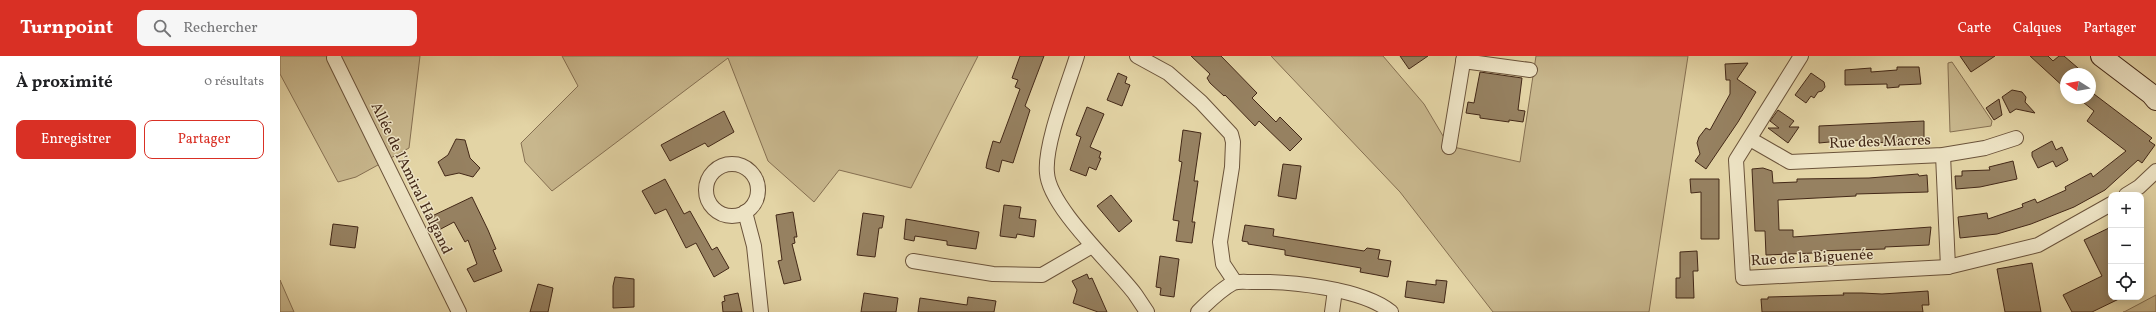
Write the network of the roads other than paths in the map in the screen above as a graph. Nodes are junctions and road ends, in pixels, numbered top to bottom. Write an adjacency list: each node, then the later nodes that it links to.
1 (1078, 56): 17 (street)
2 (1137, 56): 20 (street)
3 (1802, 56): 10 (street, Rue de la Biguenée)
4 (2101, 56): 8 (street)
5 (334, 58): 22 (street, Allée de l'Amiral Halgand)
6 (1464, 59): 7 (street); 11 (street)
7 (1530, 70)
8 (2156, 100)
9 (2016, 138): 12 (street, Rue des Macres)
10 (1750, 139): 12 (street, Rue des Macres); 19 (street, Rue de la Biguenée)
11 (1449, 146)
12 (1943, 155): 19 (street)
13 (2156, 171): 14 (street)
14 (2131, 192)
15 (2108, 206): 19 (street, Rue de la Biguenée)
16 (745, 212): 23 (street)
17 (1092, 246): 18 (street); 24 (street)
18 (913, 261)
19 (1948, 267)
20 (1234, 282): 21 (street); 25 (street)
21 (1335, 290): 26 (street); 27 (street)
22 (459, 312)
23 (761, 312)
24 (1147, 312)
25 (1198, 312)
26 (1332, 312)
27 (1391, 312)

